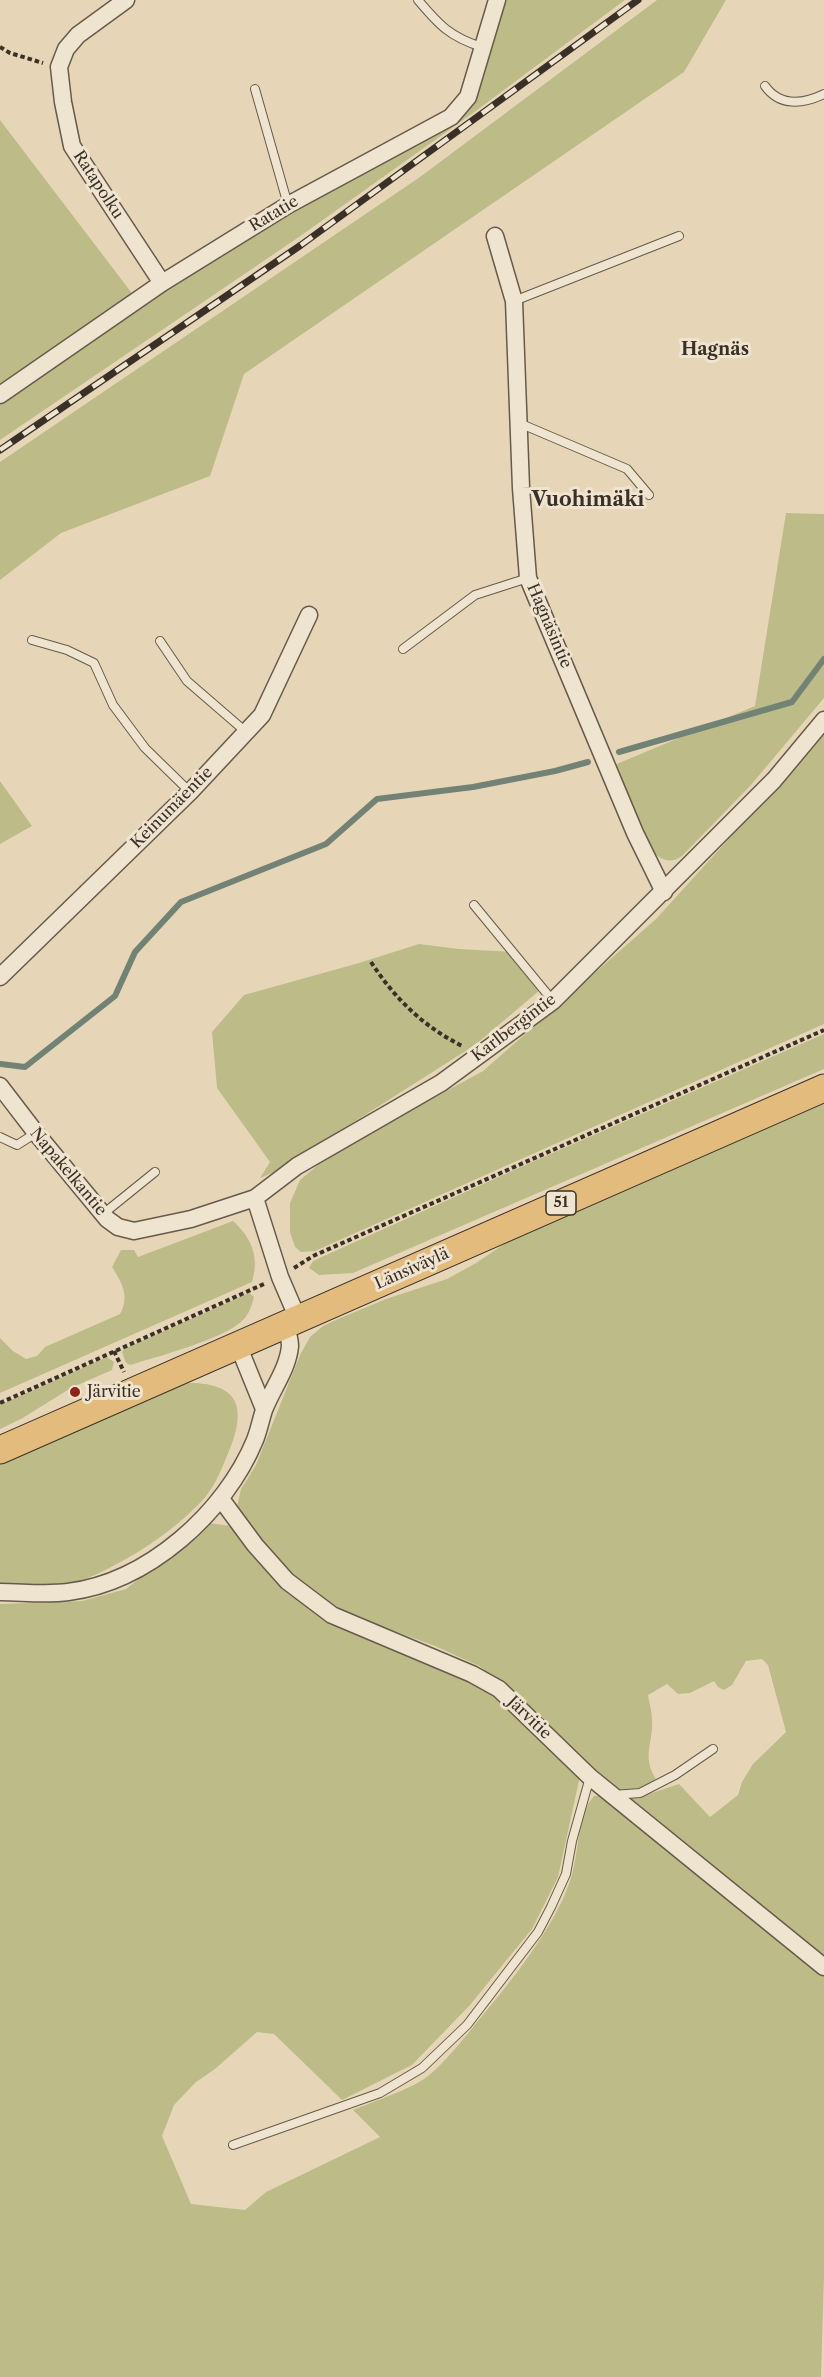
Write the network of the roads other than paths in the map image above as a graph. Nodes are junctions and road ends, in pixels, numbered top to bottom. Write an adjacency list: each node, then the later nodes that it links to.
1 (126, 0): 11 (street, Ratapolku)
2 (418, 0): 4 (lane)
3 (497, 0): 4 (street, Ratatie)
4 (482, 47): 8 (street, Ratatie)
5 (765, 86): 7 (lane)
6 (255, 89): 8 (lane)
7 (824, 94)
8 (288, 205): 11 (street, Ratatie)
9 (495, 236): 12 (street, Hagnäsintie)
10 (679, 236): 12 (lane)
11 (162, 283): 13 (street, Ratatie)
12 (514, 301): 14 (street, Hagnäsintie)
13 (0, 395)
14 (519, 423): 15 (lane); 16 (street, Hagnäsintie)
15 (649, 495)
16 (528, 578): 20 (lane); 24 (street, Hagnäsintie)
17 (309, 615): 22 (street, Keinumäentie)
18 (32, 640): 23 (lane)
19 (160, 641): 22 (lane)
20 (403, 649)
21 (824, 720): 24 (street, Karlbergintie)
22 (246, 732): 23 (street, Keinumäentie)
23 (190, 792): 26 (street, Keinumäentie)
24 (664, 892): 27 (street, Karlbergintie)
25 (474, 905): 27 (lane)
26 (0, 977)
27 (553, 1001): 33 (street, Karlbergintie)
28 (0, 1086): 30 (street, Napakelkantie)
29 (824, 1088): 35 (main road, Länsiväylä / 51)
30 (36, 1133): 31 (lane); 34 (street, Napakelkantie)
31 (0, 1137)
32 (155, 1172): 34 (lane)
33 (255, 1198): 34 (street, Napakelkantie); 35 (street)
34 (103, 1214)
35 (292, 1321): 36 (main road, Länsiväylä / 51); 37 (street)
36 (238, 1345): 37 (street); 38 (main road, Länsiväylä / 51)
37 (264, 1409): 39 (street)
38 (0, 1450)
39 (221, 1499): 40 (street); 42 (street, Järvitie)
40 (0, 1592)
41 (713, 1749): 43 (lane)
42 (590, 1777): 43 (street, Järvitie); 45 (lane)
43 (612, 1795): 44 (street, Järvitie)
44 (824, 1967)
45 (233, 2145)

